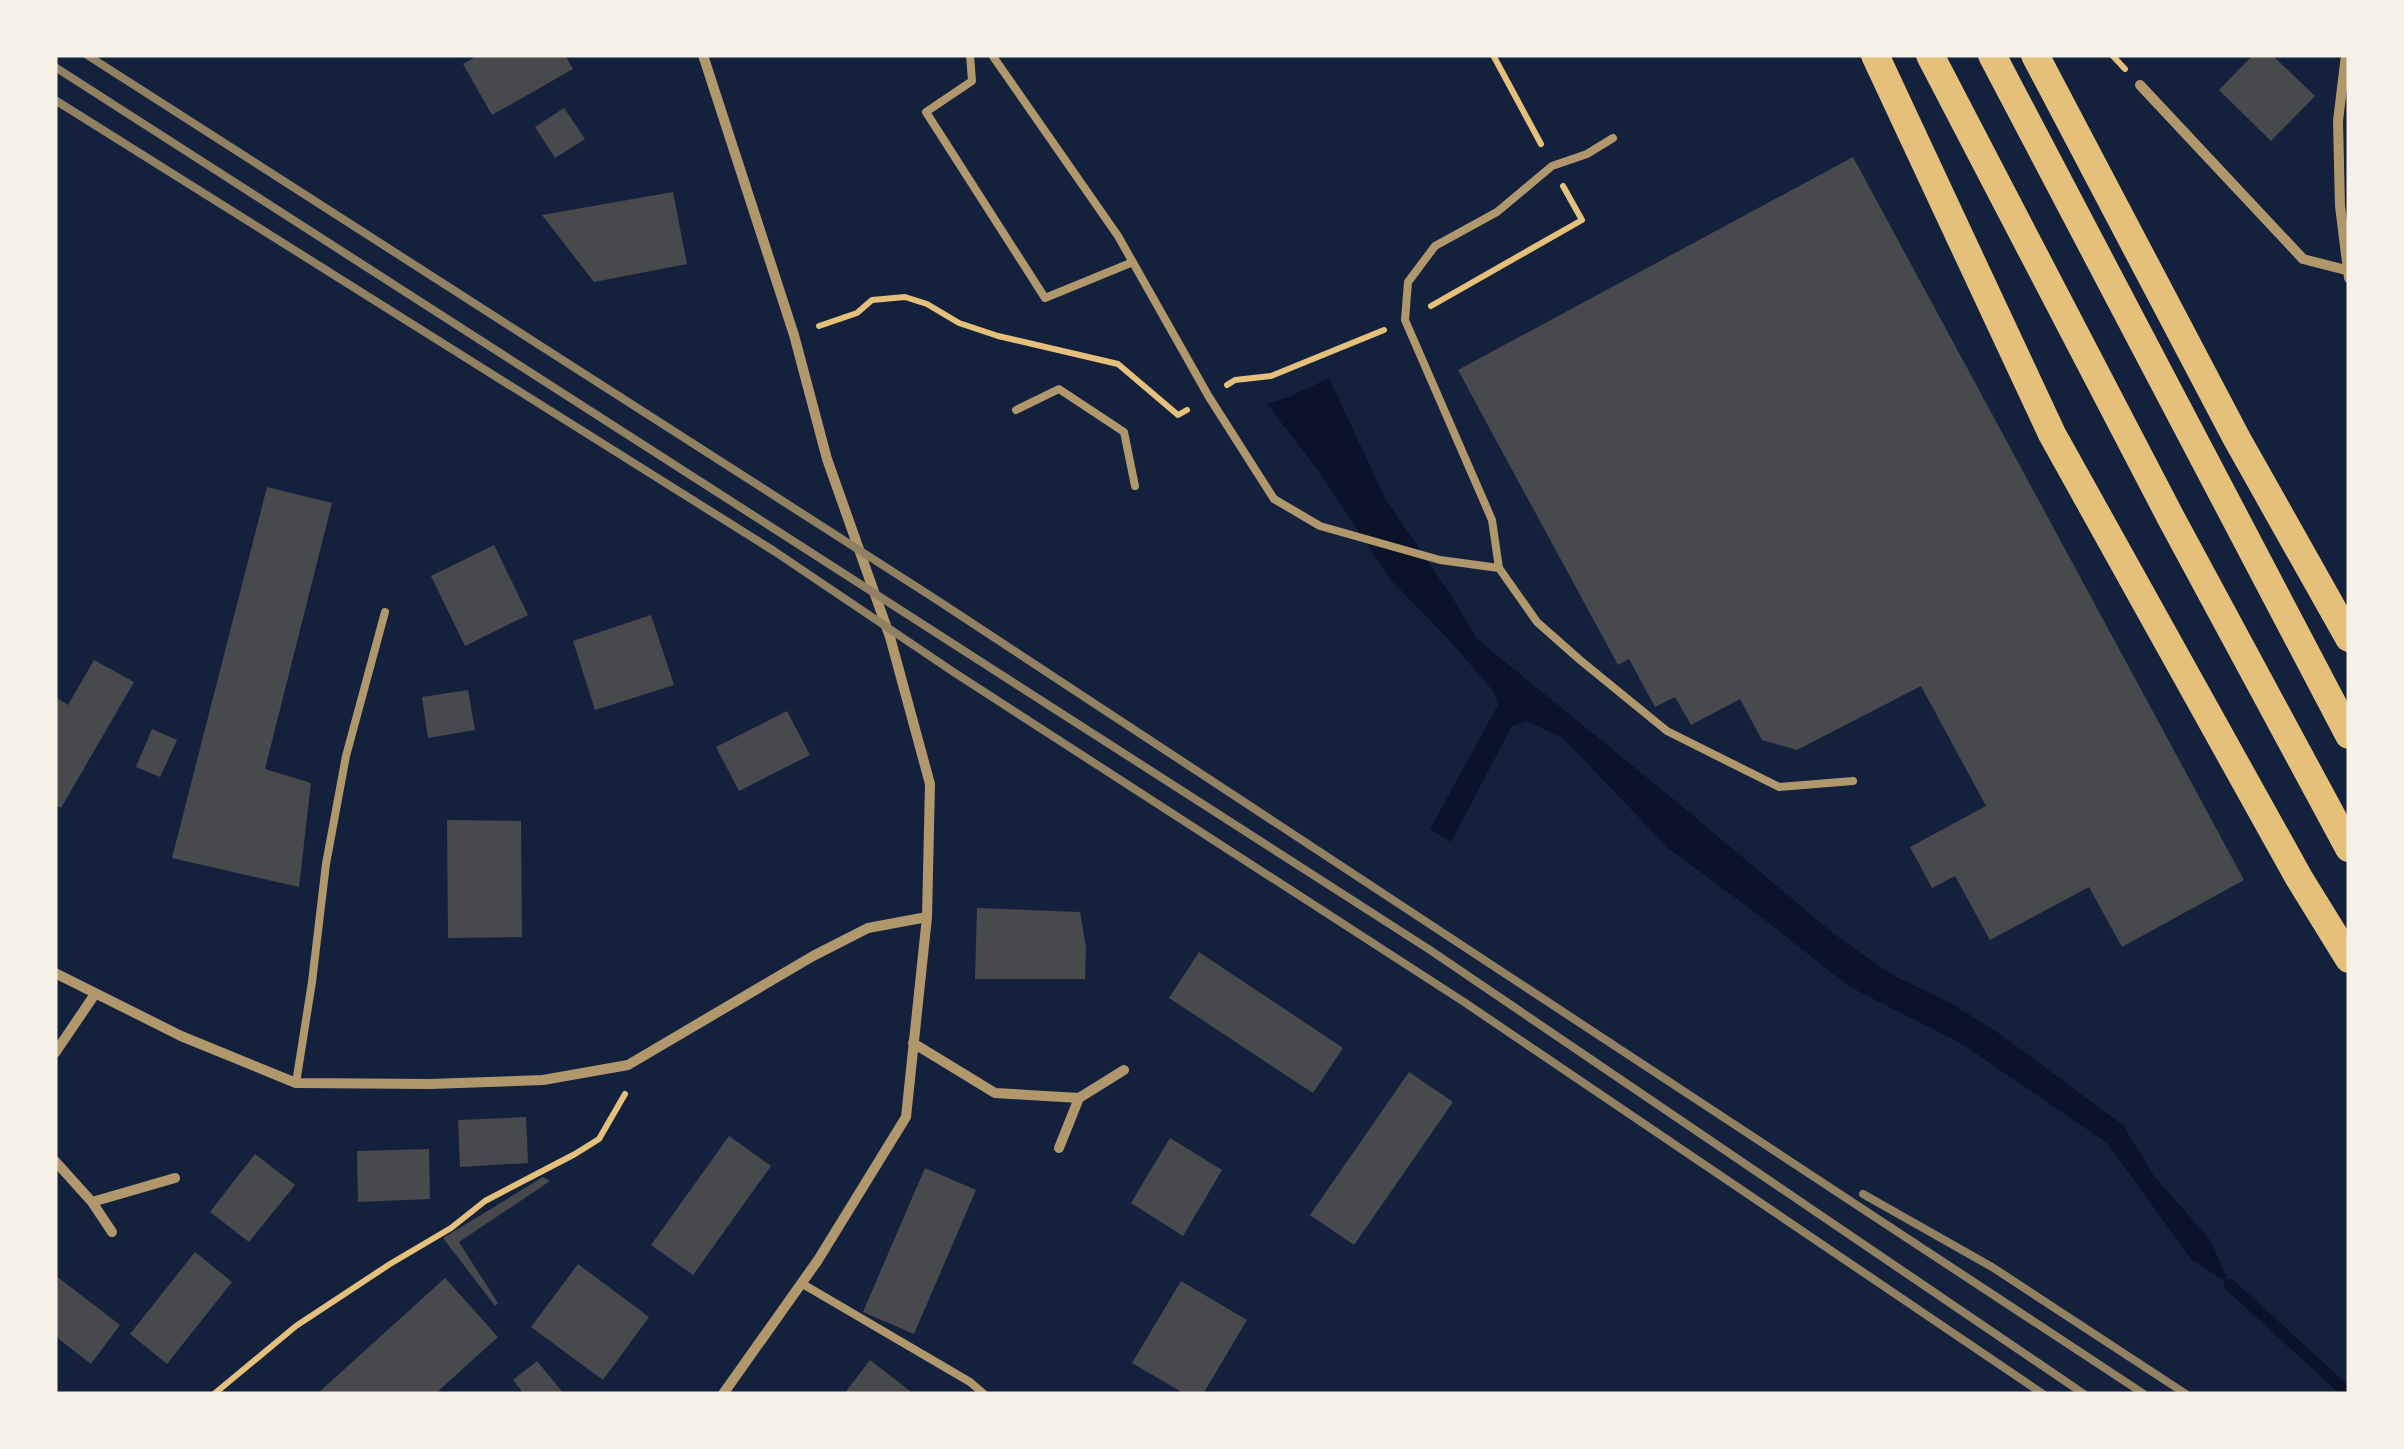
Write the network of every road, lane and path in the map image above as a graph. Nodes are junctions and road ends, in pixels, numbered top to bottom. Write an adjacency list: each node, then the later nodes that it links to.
1 (702, 55): 24 (street)
2 (970, 55): 14 (lane)
3 (992, 55): 14 (lane)
4 (1493, 55): 12 (path)
5 (1874, 55): 25 (highway)
6 (1930, 55): 23 (highway)
7 (1992, 55): 21 (highway)
8 (2035, 55): 20 (highway)
9 (2346, 55): 15 (street)
10 (2140, 85): 15 (street)
11 (1613, 138): 12 (lane)
12 (1552, 166): 13 (path); 18 (lane)
13 (1582, 220)
14 (1132, 262): 18 (lane)
15 (2348, 274)
16 (1016, 410): 17 (lane)
17 (1134, 486)
18 (1499, 568): 22 (lane)
19 (385, 612): 32 (lane)
20 (2349, 638)
21 (2349, 734)
22 (1853, 781)
23 (2349, 848)
24 (927, 917): 28 (street); 30 (street)
25 (2349, 959)
26 (55, 973): 27 (street)
27 (95, 994): 29 (street); 32 (street)
28 (913, 1043): 33 (street); 39 (street)
29 (55, 1053)
30 (628, 1065): 32 (street); 40 (path)
31 (1124, 1070): 33 (street)
32 (296, 1083)
33 (1079, 1098): 34 (street)
34 (1059, 1148)
35 (55, 1161): 37 (street)
36 (175, 1178): 37 (street)
37 (92, 1202): 38 (street)
38 (112, 1232)
39 (801, 1283): 41 (street); 42 (lane)
40 (214, 1394)
41 (723, 1394)
42 (984, 1394)

